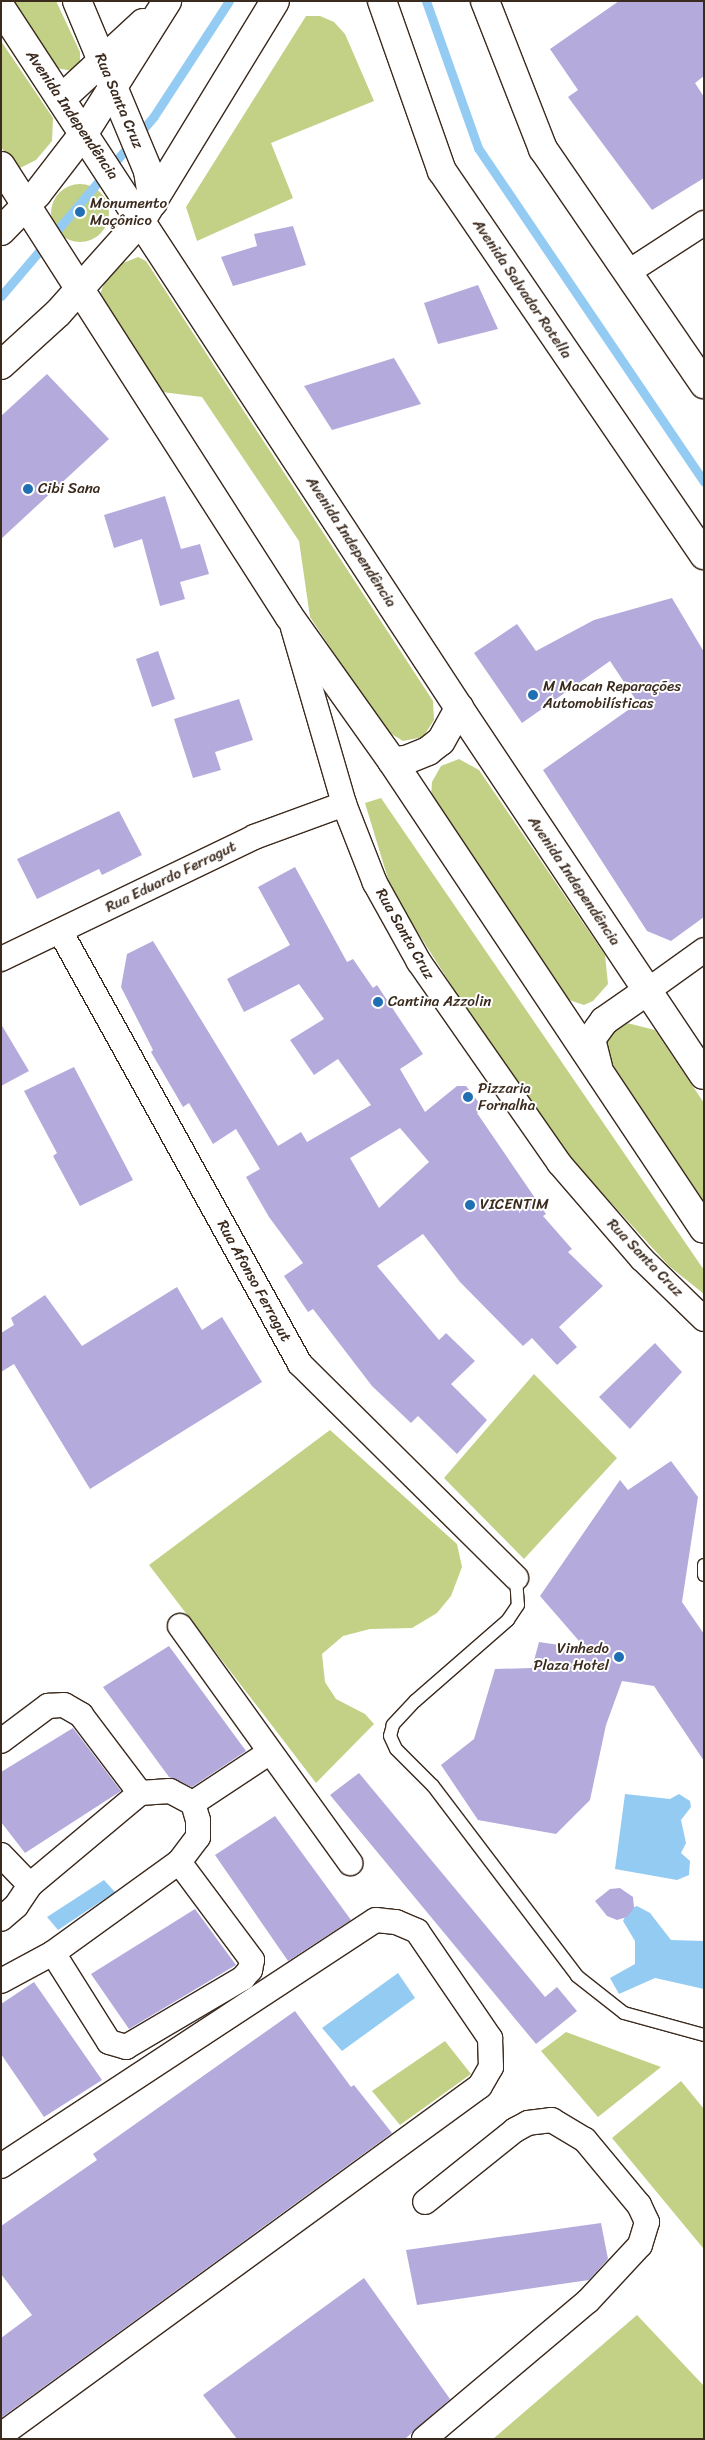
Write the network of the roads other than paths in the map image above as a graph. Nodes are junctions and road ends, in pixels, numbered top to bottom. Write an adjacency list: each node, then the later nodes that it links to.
1 (77, 1): 7 (main road, Rua Santa Cruz)
2 (167, 1): 7 (main road); 8 (main road)
3 (382, 1): 20 (main road, Avenida Salvador Rotella)
4 (485, 1): 16 (main road)
5 (276, 5): 13 (main road)
6 (1, 8): 9 (main road, Avenida Independência)
7 (102, 61): 8 (main road, Rua Santa Cruz); 9 (main road)
8 (114, 89): 10 (main road); 13 (main road, Rua Santa Cruz)
9 (61, 99): 10 (main road, Avenida Independência)
10 (84, 133): 12 (main road); 13 (main road, Avenida Independência)
11 (1, 166): 12 (main road)
12 (28, 204): 15 (main road); 17 (main road)
13 (147, 211): 17 (main road); 22 (main road, Avenida Independência)
14 (704, 223): 16 (street)
15 (1, 231)
16 (627, 273): 19 (main road)
17 (81, 286): 18 (main road); 21 (main road)
18 (1, 365)
19 (704, 384)
20 (704, 555)
21 (290, 616): 23 (main road); 24 (street, Rua Santa Cruz)
22 (459, 708): 23 (main road); 28 (main road, Avenida Independência)
23 (392, 760): 29 (main road)
24 (344, 804): 25 (street, Rua Eduardo Ferragut); 32 (street, Rua Santa Cruz)
25 (60, 931): 27 (street, Rua Eduardo Ferragut); 35 (street, Rua Afonso Ferragut)
26 (704, 950): 28 (street)
27 (1, 959)
28 (647, 991): 29 (main road); 30 (main road, Avenida Independência)
29 (601, 1074): 31 (main road)
30 (704, 1075)
31 (704, 1229)
32 (704, 1319)
33 (704, 1565): 34 (lane)
34 (704, 1575)
35 (516, 1578): 48 (lane)
36 (180, 1626): 38 (street)
37 (1, 1741): 39 (street)
38 (270, 1752): 40 (street); 43 (street)
39 (140, 1793): 40 (street); 44 (street)
40 (193, 1803): 42 (street)
41 (1, 1855): 44 (street)
42 (179, 1862): 46 (street); 46 (street)
43 (350, 1863)
44 (30, 1885): 45 (street)
45 (1, 1919)
46 (53, 1953): 47 (street)
47 (1, 1980)
48 (704, 2035)
49 (1, 2166): 51 (street)
50 (425, 2202): 52 (street)
51 (1, 2436)
52 (424, 2439)

